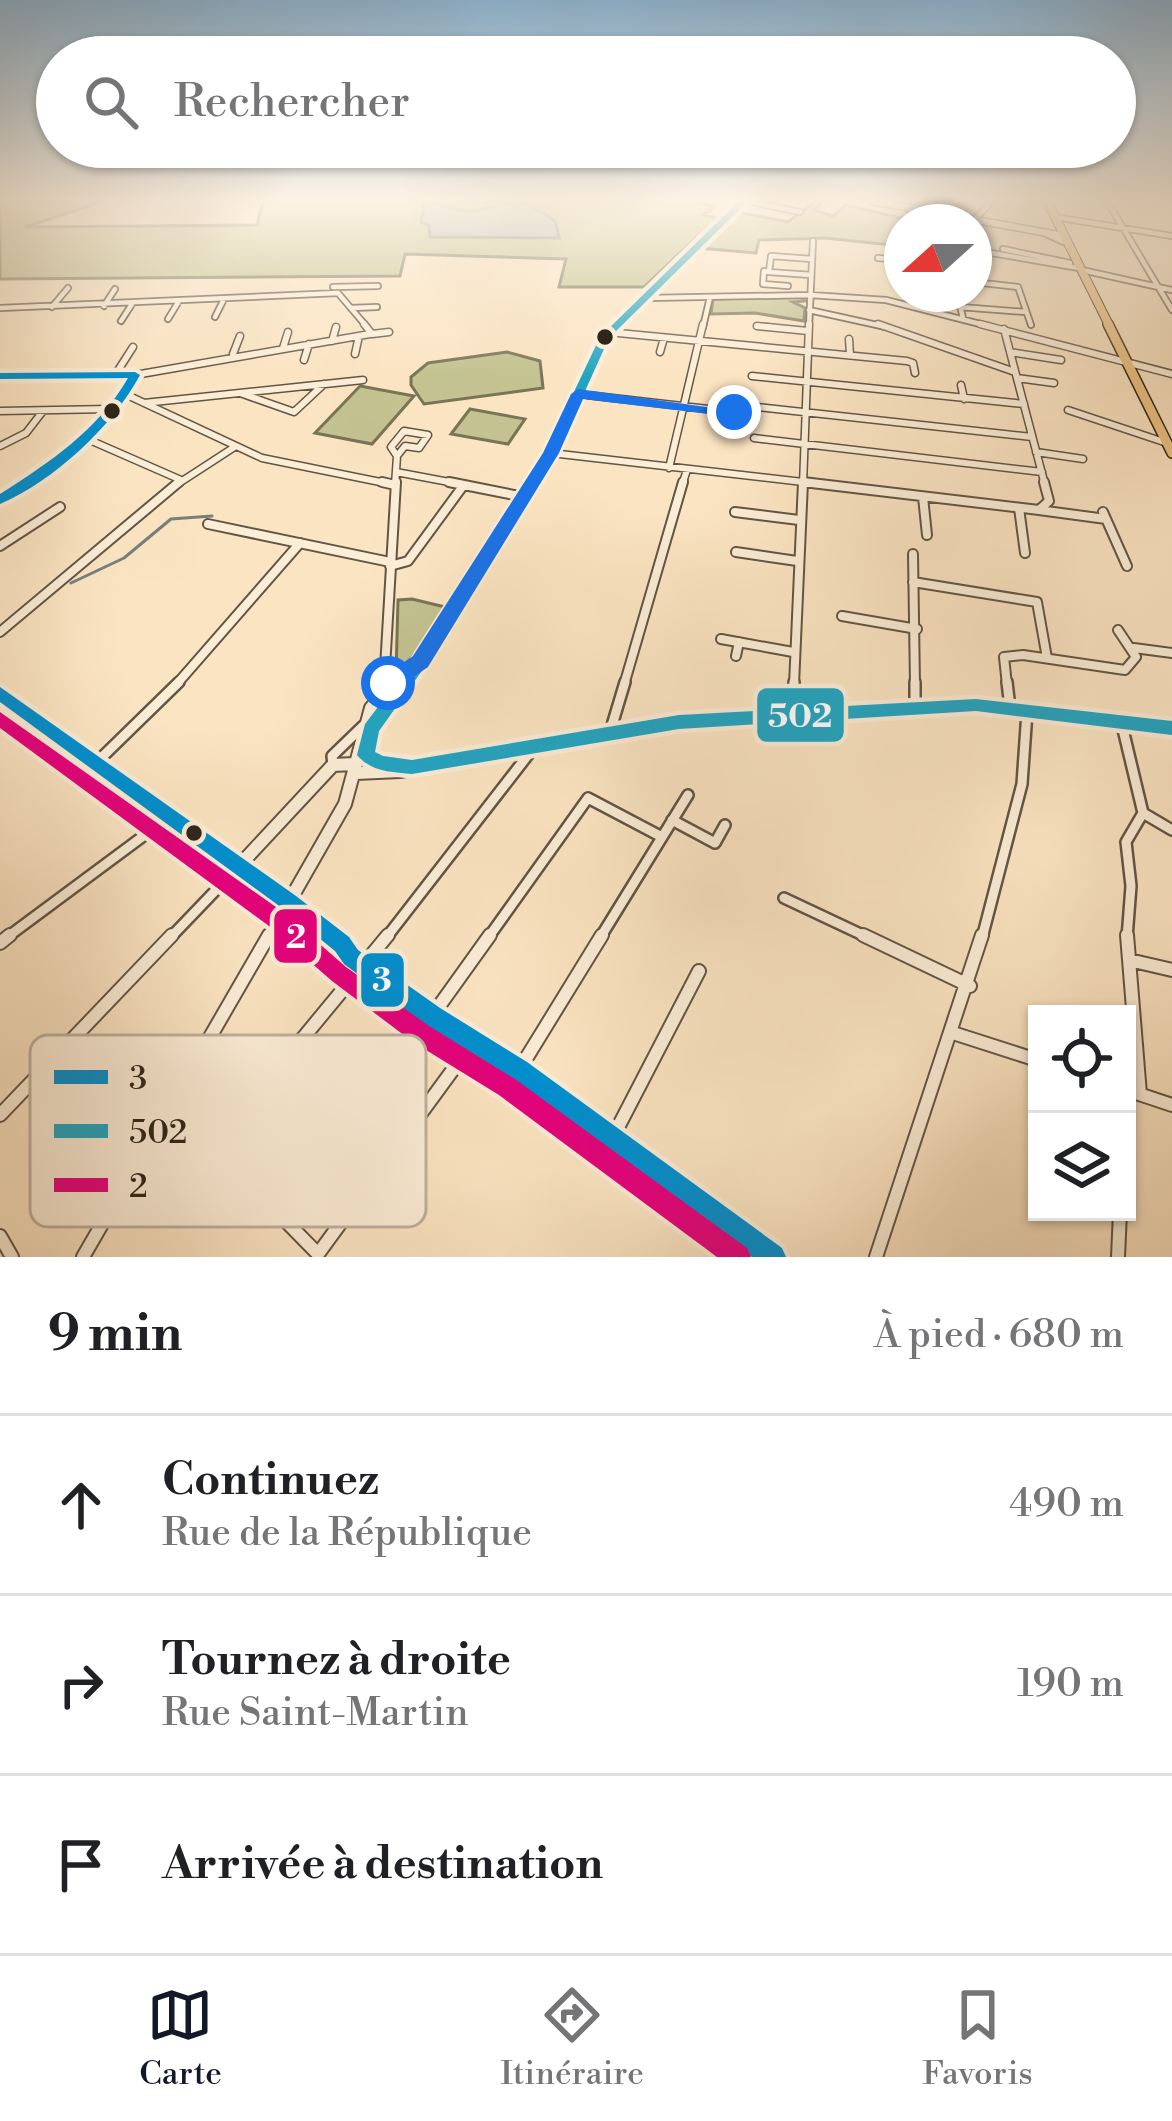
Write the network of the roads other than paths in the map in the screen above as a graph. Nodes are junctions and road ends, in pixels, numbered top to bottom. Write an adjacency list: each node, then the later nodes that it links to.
1 (812, 259): 10 (street)
2 (684, 260): 27 (street)
3 (771, 260): 9 (street)
4 (1003, 260): 8 (street)
5 (1048, 260): 8 (street)
6 (1075, 260): 8 (main road)
7 (1140, 260): 15 (street)
8 (1079, 267): 15 (street); 79 (main road)
9 (769, 272): 10 (street); 13 (street)
10 (811, 275): 23 (street)
11 (992, 281): 46 (street)
12 (378, 286): 19 (street)
13 (788, 286)
14 (68, 287): 36 (street)
15 (1155, 287): 21 (street); 42 (street)
16 (159, 288): 32 (street)
17 (203, 288): 29 (street)
18 (246, 288): 26 (street)
19 (334, 288): 22 (street); 38 (street)
20 (115, 289): 34 (street)
21 (1172, 290)
22 (314, 294): 24 (street); 37 (street)
23 (810, 295): 25 (street); 31 (street); 41 (street)
24 (269, 296): 26 (street); 43 (street)
25 (710, 297): 27 (street); 65 (street)
26 (242, 298): 28 (street)
27 (644, 298): 58 (street)
28 (224, 299): 29 (street); 47 (street)
29 (196, 300): 30 (street)
30 (179, 302): 32 (street); 49 (street)
31 (884, 302)
32 (150, 303): 33 (street)
33 (132, 304): 34 (street); 50 (street)
34 (104, 305): 36 (street)
35 (377, 307): 38 (street)
36 (51, 308): 40 (street)
37 (308, 308)
38 (351, 308): 59 (street)
39 (992, 309): 46 (street)
40 (3, 310)
41 (809, 310): 55 (street); 86 (street)
42 (1172, 310)
43 (262, 312)
44 (939, 312): 48 (street)
45 (961, 312): 48 (street)
46 (1026, 312): 51 (street)
47 (215, 317)
48 (963, 318): 54 (street)
49 (168, 319)
50 (121, 321)
51 (1030, 325)
52 (757, 326): 55 (street)
53 (336, 327): 64 (street)
54 (1004, 329): 72 (street); 79 (street)
55 (808, 331): 69 (street)
56 (288, 332): 68 (street)
57 (389, 332): 59 (street)
58 (608, 332): 62 (street); 96 (street)
59 (372, 334): 61 (street)
60 (240, 336): 75 (street)
61 (359, 336): 64 (street); 73 (street)
62 (664, 338): 65 (street); 71 (street)
63 (849, 339): 74 (street)
64 (332, 340): 66 (street)
65 (700, 341): 69 (street); 100 (street)
66 (309, 344): 68 (street); 77 (street)
67 (133, 347): 81 (street)
68 (283, 348): 70 (street)
69 (807, 351): 74 (street); 90 (street)
70 (259, 352): 75 (street); 80 (street)
71 (660, 352)
72 (1010, 352): 78 (street); 86 (street)
73 (355, 354)
74 (850, 355): 83 (street)
75 (232, 356): 76 (street)
76 (206, 360): 82 (street); 85 (street)
77 (304, 360)
78 (1061, 360)
79 (1126, 362): 84 (street); 112 (main road)
80 (254, 366)
81 (118, 372): 85 (street); 87 (street)
82 (201, 372)
83 (915, 373)
84 (1172, 374)
85 (135, 375): 95 (street)
86 (1016, 375): 92 (street); 99 (street)
87 (0, 376)
88 (752, 376): 90 (street)
89 (363, 380): 91 (street)
90 (806, 382): 97 (street); 105 (street)
91 (326, 383): 94 (street); 94 (street)
92 (1054, 383)
93 (961, 385): 97 (street)
94 (240, 392): 98 (street)
95 (125, 394): 98 (street); 101 (street)
96 (578, 394): 100 (street); 114 (street)
97 (964, 398): 99 (street)
98 (143, 403): 111 (street)
99 (1024, 404): 106 (street)
100 (684, 406): 105 (street); 117 (street)
101 (110, 409): 102 (street); 107 (street)
102 (44, 410): 104 (street); 110 (street)
103 (1068, 410): 112 (street)
104 (0, 412)
105 (804, 412): 106 (street); 109 (street)
106 (1032, 437): 113 (street)
107 (84, 438): 121 (street); 127 (street)
108 (754, 438): 109 (street)
109 (803, 444): 120 (street); 122 (street)
110 (0, 446)
111 (236, 446): 121 (street); 123 (street)
112 (1170, 448)
113 (1036, 452): 116 (street); 120 (street)
114 (551, 453): 117 (street); 125 (street)
115 (397, 455): 115 (street); 119 (street)
116 (1083, 459)
117 (669, 468): 118 (street)
118 (687, 470): 122 (street); 166 (street)
119 (396, 472): 123 (street); 124 (street)
120 (1042, 472): 130 (street)
121 (182, 480): 147 (street)
122 (801, 482): 126 (street); 132 (street)
123 (395, 485): 141 (street)
124 (464, 485): 125 (street); 141 (street)
125 (524, 497): 155 (street)
126 (922, 497): 129 (street); 134 (street)
127 (0, 500)
128 (60, 508): 136 (street)
129 (1019, 508): 130 (street); 138 (street)
130 (1039, 510): 142 (street)
131 (735, 512): 132 (street)
132 (799, 520): 140 (street)
133 (208, 524): 135 (street)
134 (927, 535)
135 (300, 543): 141 (street); 168 (street)
136 (0, 546)
137 (736, 552): 140 (street)
138 (1024, 553)
139 (913, 554): 143 (street)
140 (797, 561): 151 (street)
141 (390, 564): 155 (street)
142 (1127, 566)
143 (913, 582): 145 (street); 154 (street)
144 (842, 616): 145 (street)
145 (916, 629): 159 (street)
146 (1118, 630): 150 (street)
147 (0, 632)
148 (721, 639): 149 (street)
149 (739, 642): 151 (street); 153 (street)
150 (1134, 648): 152 (street); 154 (street)
151 (793, 652): 162 (street)
152 (1172, 653)
153 (736, 656)
154 (1047, 658): 158 (street)
155 (390, 686): 164 (street); 169 (street)
156 (0, 693): 157 (street)
157 (14, 704): 161 (street); 168 (street)
158 (1010, 708): 159 (street); 160 (street)
159 (915, 709): 162 (street)
160 (1027, 711): 163 (street); 186 (street)
161 (0, 715)
162 (794, 718): 166 (street)
163 (1121, 722): 165 (street); 172 (street)
164 (363, 727): 169 (street); 170 (street)
165 (1172, 728)
166 (610, 732): 167 (street)
167 (536, 743): 169 (street); 183 (street)
168 (97, 762): 173 (street)
169 (365, 764): 170 (street); 180 (street)
170 (333, 765): 178 (street)
171 (688, 795): 174 (street)
172 (1143, 813): 176 (street); 182 (street)
173 (170, 816): 178 (street); 181 (street)
174 (672, 820): 175 (street); 177 (street)
175 (725, 825)
176 (1172, 830)
177 (662, 837): 188 (street); 195 (street)
178 (238, 867): 180 (street); 190 (street)
179 (784, 898): 186 (street)
180 (289, 902): 183 (street); 191 (street)
181 (0, 943)
182 (1129, 960): 184 (street); 187 (street)
183 (364, 966): 188 (street); 192 (street)
184 (1172, 970)
185 (699, 971): 201 (street)
186 (970, 986): 189 (street)
187 (1131, 1005)
188 (432, 1016): 193 (street)
189 (953, 1033): 194 (street); 211 (street)
190 (76, 1035)
191 (211, 1035)
192 (307, 1035)
193 (472, 1043): 195 (street); 199 (street)
194 (1028, 1057)
195 (519, 1070): 201 (street)
196 (30, 1083): 200 (street)
197 (1136, 1093): 198 (street)
198 (1172, 1105)
199 (426, 1106)
200 (0, 1114)
201 (613, 1139): 210 (street)
202 (1120, 1221): 212 (street)
203 (100, 1227): 209 (street)
204 (289, 1227): 207 (street)
205 (338, 1227): 207 (street)
206 (0, 1236): 208 (street)
207 (317, 1256)
208 (12, 1257)
209 (83, 1257)
210 (773, 1257)
211 (876, 1257)
212 (1118, 1257)

